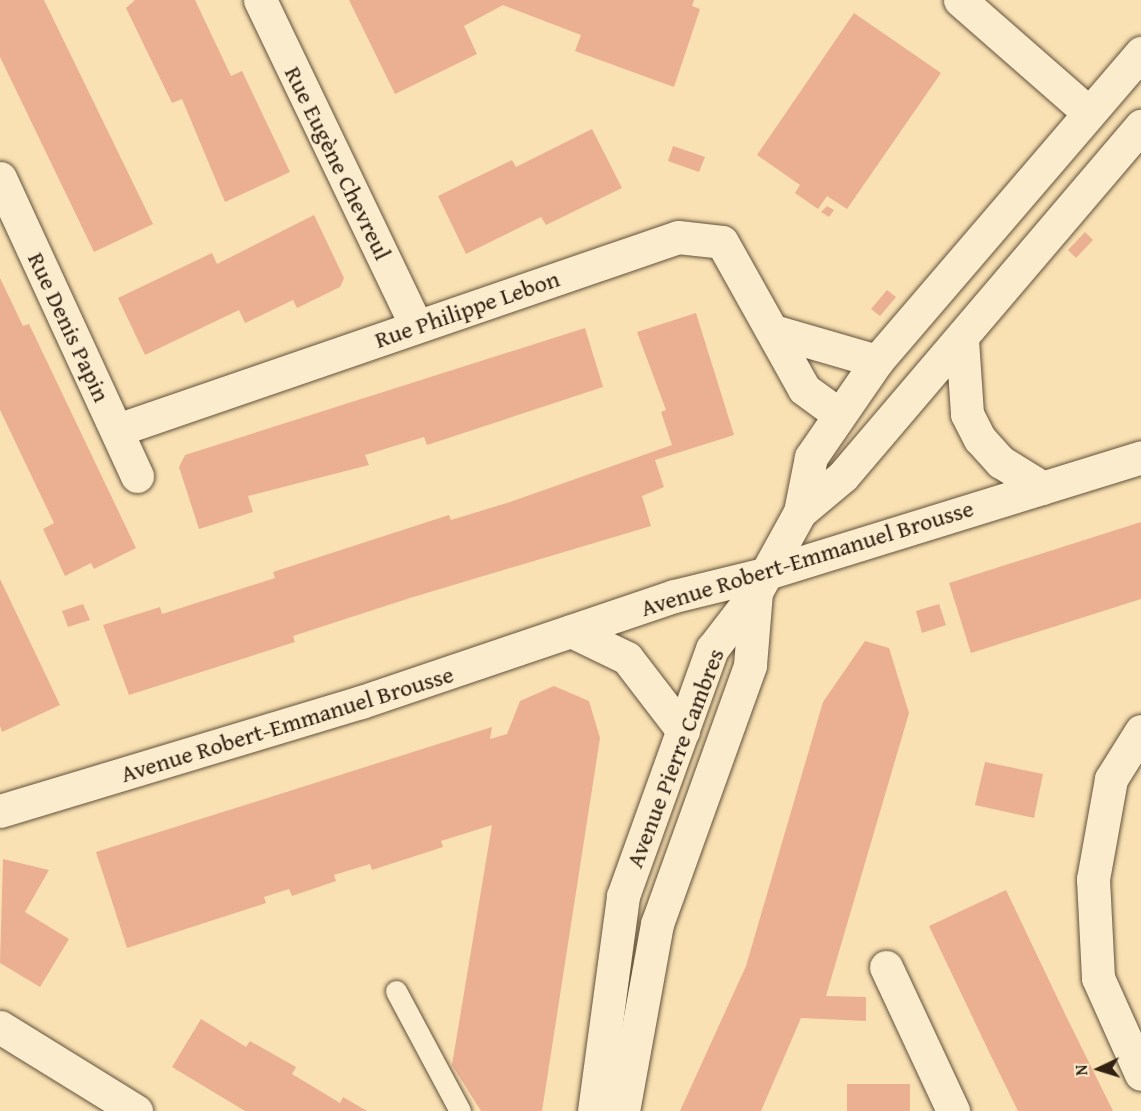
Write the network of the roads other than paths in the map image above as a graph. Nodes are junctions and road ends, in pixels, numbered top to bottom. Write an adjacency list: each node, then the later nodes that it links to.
1 (260, 0): 7 (street, Rue Eugène Chevreul)
2 (960, 0): 4 (street)
3 (1141, 53): 4 (street)
4 (1088, 112): 10 (street)
5 (1141, 126): 9 (street)
6 (0, 178): 12 (street, Rue Denis Papin)
7 (416, 326): 8 (street, Rue Philippe Lebon); 12 (street, Rue Philippe Lebon)
8 (772, 331): 10 (street); 11 (street, Rue Philippe Lebon)
9 (962, 340): 15 (street); 16 (street)
10 (877, 361): 11 (street)
11 (837, 413): 16 (street)
12 (117, 430): 14 (street, Rue Denis Papin)
13 (1141, 457): 15 (street, Avenue Robert-Emmanuel Brousse)
14 (137, 476)
15 (1043, 488): 17 (street, Avenue Robert-Emmanuel Brousse)
16 (800, 513): 17 (street)
17 (760, 583): 18 (street, Avenue Robert-Emmanuel Brousse); 19 (street, Avenue Pierre Cambres); 29 (street, Avenue Pierre Cambres)
18 (571, 631): 19 (street); 21 (street, Avenue Robert-Emmanuel Brousse)
19 (683, 731): 28 (street, Avenue Pierre Cambres)
20 (1141, 731): 25 (street)
21 (0, 811)
22 (886, 967): 30 (street)
23 (396, 991): 27 (lane)
24 (0, 1027): 26 (street)
25 (1141, 1074)
26 (136, 1111)
27 (460, 1111)
28 (594, 1111)
29 (623, 1111)
30 (953, 1111)

